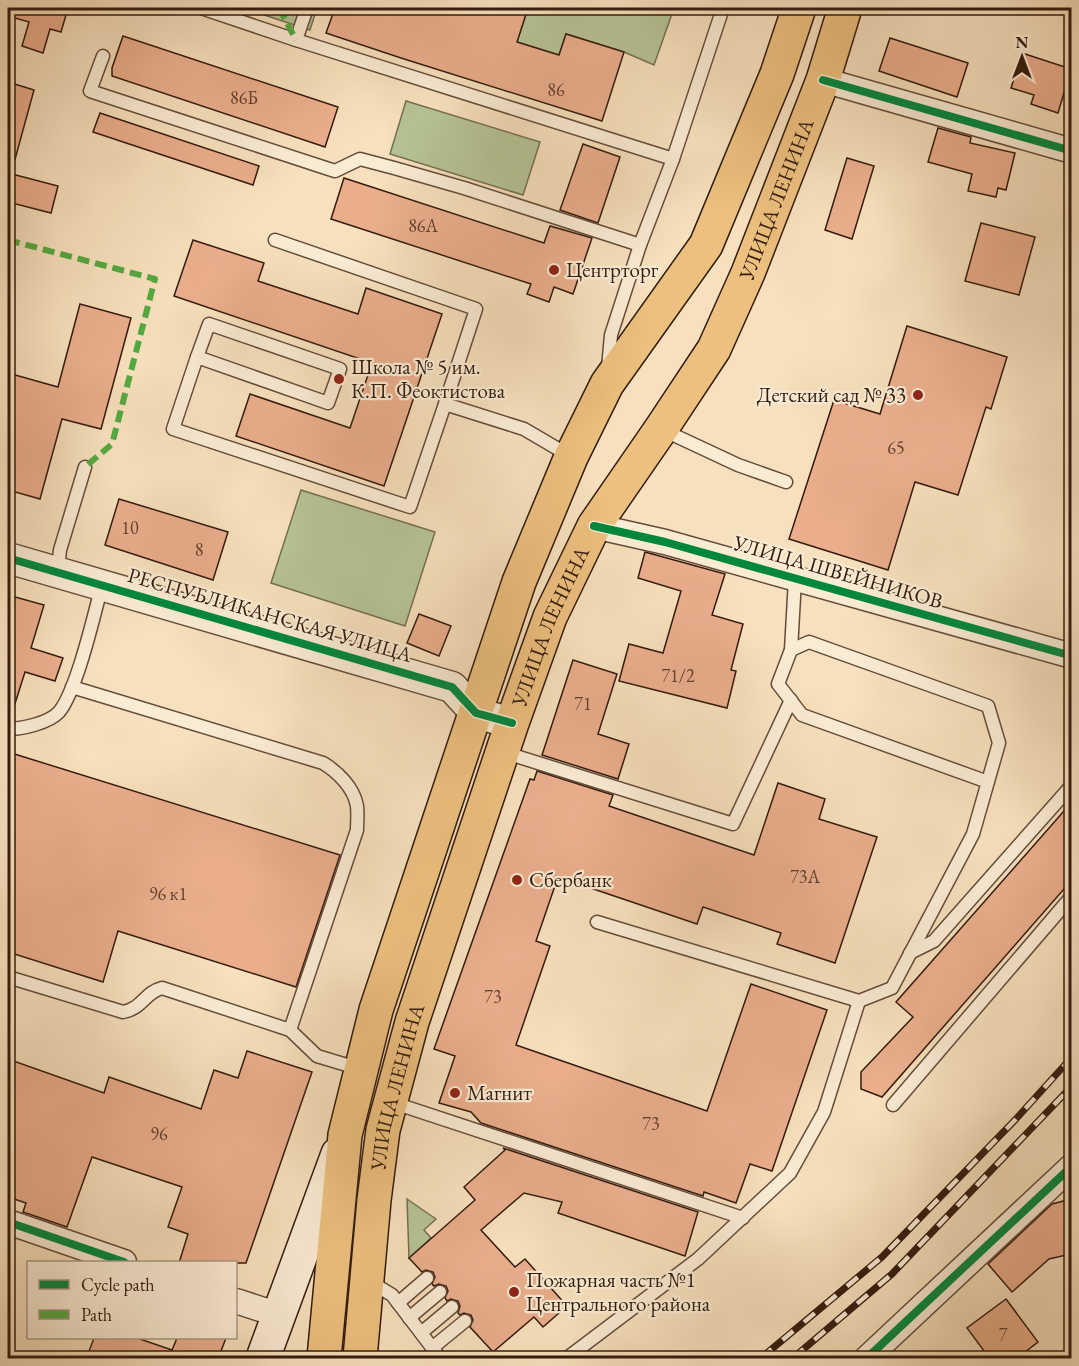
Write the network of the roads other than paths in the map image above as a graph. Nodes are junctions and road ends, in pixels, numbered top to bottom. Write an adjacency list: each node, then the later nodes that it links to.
1 (201, 8): 6 (lane)
2 (307, 8): 6 (lane)
3 (723, 8): 10 (lane)
4 (799, 8): 14 (main road, УЛИЦА ЛЕНИНА)
5 (845, 8): 8 (main road, УЛИЦА ЛЕНИНА)
6 (296, 40): 10 (lane)
7 (103, 56): 12 (lane)
8 (823, 80): 9 (street); 16 (main road, УЛИЦА ЛЕНИНА)
9 (1071, 151)
10 (673, 159): 12 (lane)
11 (275, 240): 15 (lane)
12 (640, 245): 14 (lane)
13 (197, 357): 13 (lane); 15 (lane)
14 (607, 384): 17 (main road, УЛИЦА ЛЕНИНА)
15 (445, 404): 17 (lane)
16 (662, 429): 19 (lane); 20 (main road, УЛИЦА ЛЕНИНА)
17 (571, 457): 29 (main road, УЛИЦА ЛЕНИНА)
18 (85, 467): 22 (lane)
19 (786, 482)
20 (594, 526): 23 (street, УЛИЦА ШВЕЙНИКОВ); 31 (main road, УЛИЦА ЛЕНИНА)
21 (8, 558): 22 (street, РЕСПУБЛИКАНСКАЯ УЛИЦА)
22 (58, 572): 24 (street, РЕСПУБЛИКАНСКАЯ УЛИЦА)
23 (795, 579): 25 (lane); 26 (street, УЛИЦА ШВЕЙНИКОВ)
24 (102, 585): 27 (lane); 29 (street, РЕСПУБЛИКАНСКАЯ УЛИЦА)
25 (791, 650): 28 (lane); 32 (lane)
26 (1071, 656)
27 (72, 687): 30 (lane); 39 (lane)
28 (791, 700): 31 (lane); 32 (lane)
29 (476, 713): 31 (street); 40 (main road, УЛИЦА ЛЕНИНА)
30 (8, 729)
31 (507, 737): 41 (main road, УЛИЦА ЛЕНИНА)
32 (988, 782): 36 (lane)
33 (1071, 786): 36 (lane)
34 (1071, 896): 42 (lane)
35 (597, 922): 38 (lane)
36 (910, 953): 38 (lane)
37 (8, 977): 39 (lane)
38 (859, 1001): 45 (lane)
39 (290, 1030): 40 (lane)
40 (361, 1069): 43 (main road, УЛИЦА ЛЕНИНА)
41 (390, 1102): 45 (lane); 49 (main road, УЛИЦА ЛЕНИНА)
42 (893, 1105)
43 (345, 1135): 54 (main road, УЛИЦА ЛЕНИНА); 60 (main road, УЛИЦА ЛЕНИНА)
44 (1071, 1166): 64 (street)
45 (743, 1218): 63 (lane)
46 (8, 1222): 47 (street)
47 (118, 1261)
48 (427, 1278): 52 (lane)
49 (368, 1280): 52 (lane); 61 (main road, УЛИЦА ЛЕНИНА)
50 (440, 1293): 55 (lane)
51 (237, 1301): 54 (street)
52 (398, 1303): 55 (lane)
53 (452, 1307): 57 (lane)
54 (279, 1315): 59 (main road, УЛИЦА ЛЕНИНА)
55 (409, 1318): 57 (lane)
56 (465, 1321): 58 (lane)
57 (421, 1333): 58 (lane)
58 (432, 1348): 62 (lane)
59 (263, 1359)
60 (324, 1359)
61 (360, 1359)
62 (440, 1359)
63 (567, 1359)
64 (867, 1359)

